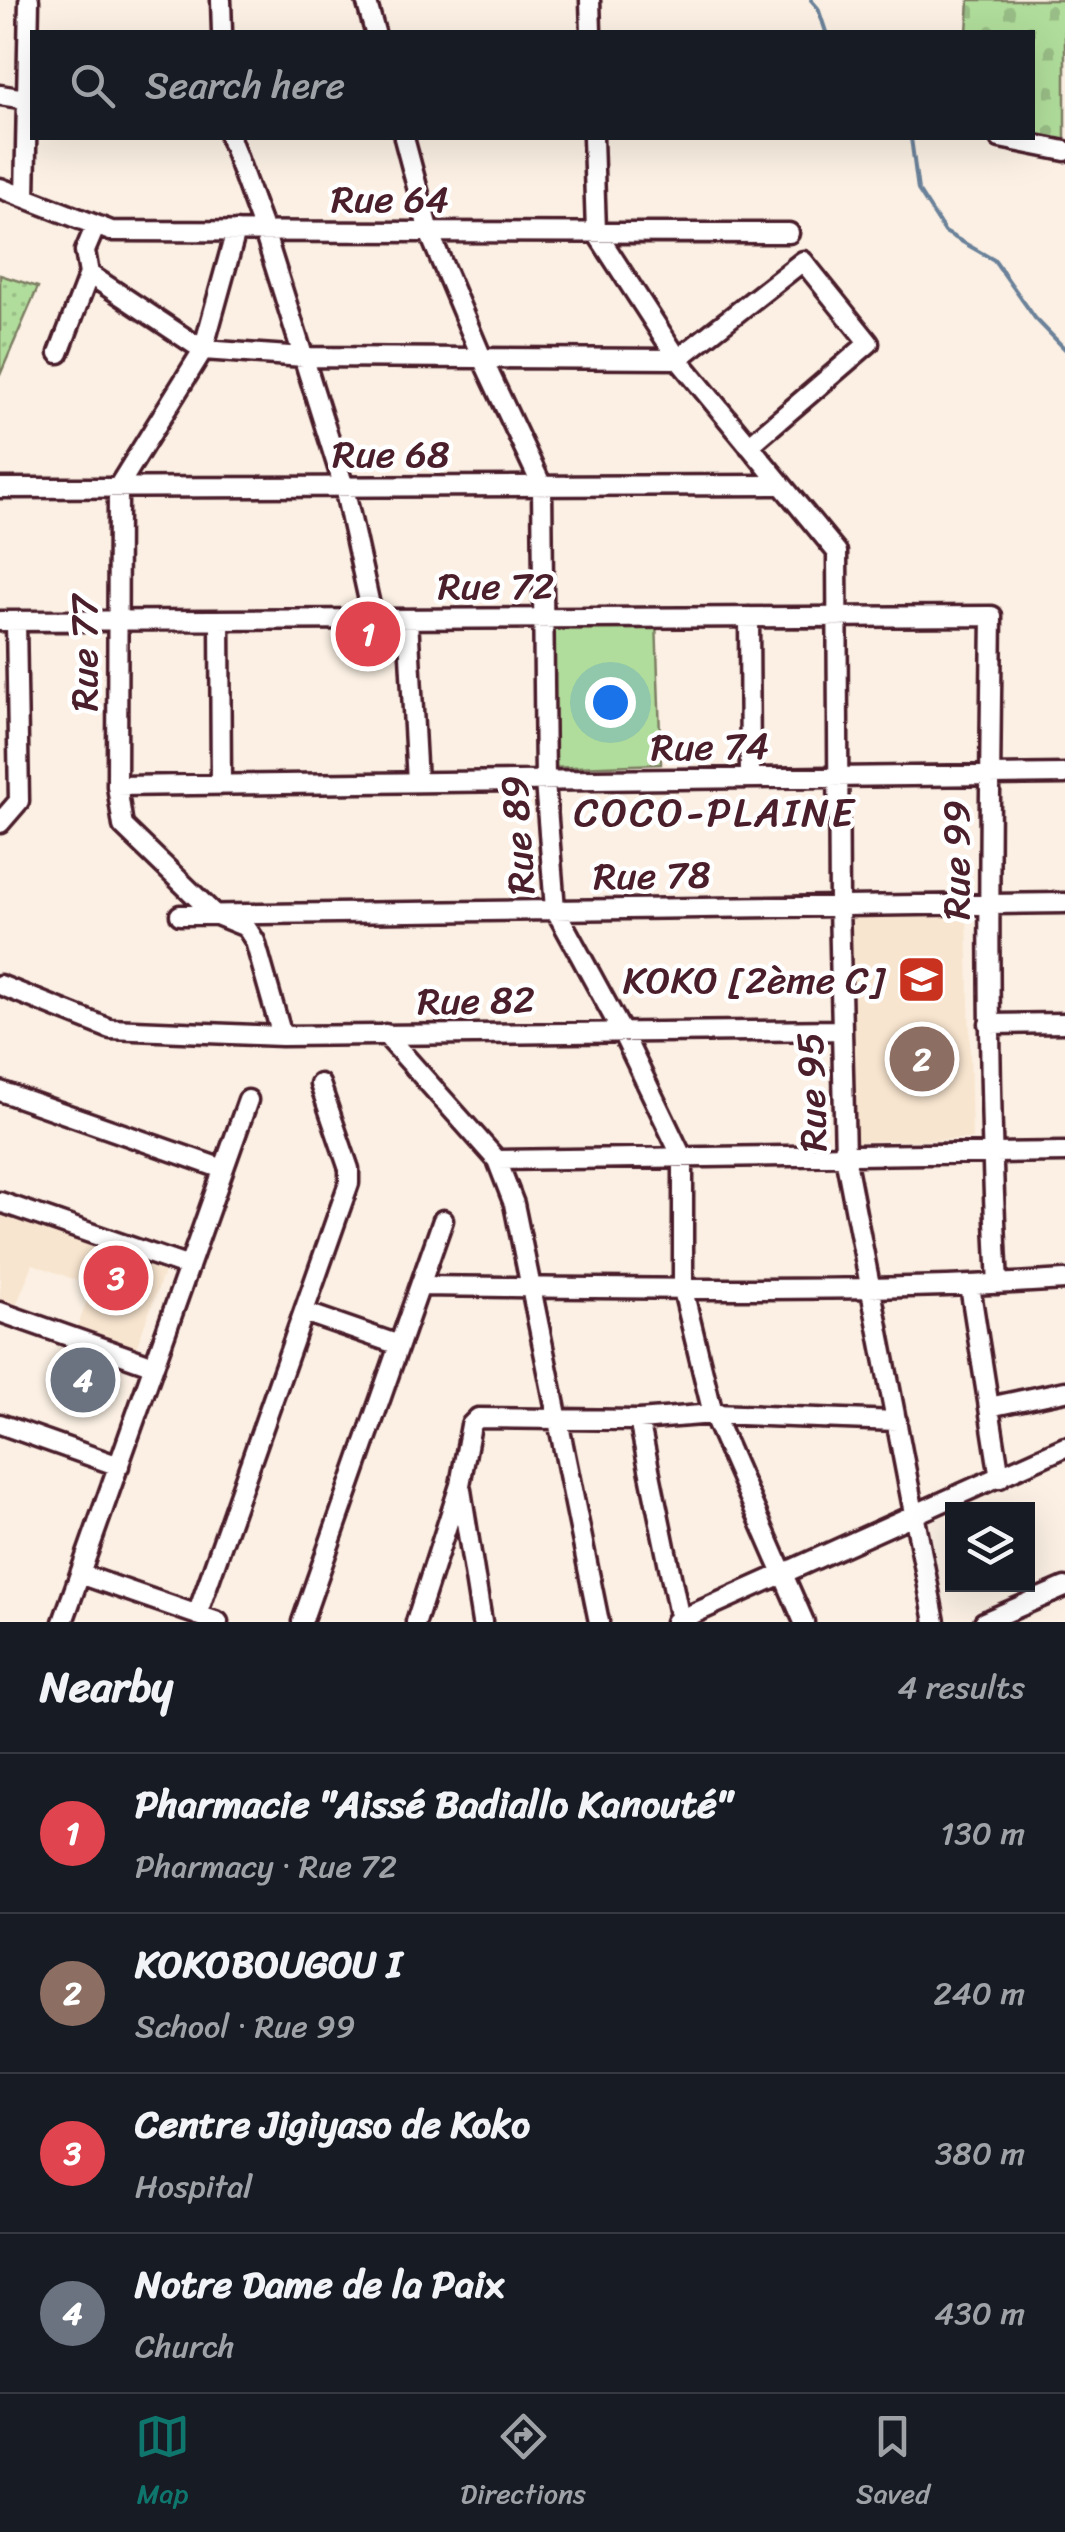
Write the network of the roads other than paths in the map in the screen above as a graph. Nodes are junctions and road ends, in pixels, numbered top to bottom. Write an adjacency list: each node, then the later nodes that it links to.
1 (29, 0): 9 (street)
2 (221, 0): 5 (street)
3 (366, 0): 6 (street)
4 (590, 0): 7 (street)
5 (222, 30)
6 (374, 30)
7 (591, 30)
8 (0, 95): 9 (street)
9 (30, 100): 16 (street)
10 (231, 140): 19 (street)
11 (405, 140): 20 (street, Rue 89)
12 (593, 140): 21 (street)
13 (1011, 140): 14 (street)
14 (1065, 150)
15 (0, 188): 16 (street, Rue 64)
16 (24, 198): 17 (street, Rue 64)
17 (96, 225): 18 (street, Rue 64); 23 (street)
18 (236, 231): 19 (street, Rue 64); 24 (street)
19 (264, 231): 20 (street, Rue 64); 26 (street)
20 (429, 232): 21 (street, Rue 64); 27 (street, Rue 89)
21 (596, 232): 22 (street, Rue 64); 28 (street)
22 (788, 233)
23 (89, 274): 24 (street); 25 (street)
24 (204, 350): 26 (street); 32 (street)
25 (59, 354)
26 (304, 357): 27 (street); 33 (street)
27 (482, 358): 28 (street); 30 (street, Rue 89)
28 (678, 358): 29 (street); 29 (street)
29 (749, 446): 31 (street)
30 (542, 486): 31 (street, Rue 68); 33 (street, Rue 68); 38 (street, Rue 89)
31 (782, 486): 35 (street, Rue 95)
32 (118, 487): 33 (street, Rue 68); 34 (street, Rue 68); 43 (street, Rue 77)
33 (344, 487): 39 (street)
34 (0, 488)
35 (838, 616): 36 (street, Rue 72); 37 (street, Rue 72); 46 (street, Rue 95)
36 (992, 616): 45 (street, Rue 99)
37 (749, 617): 38 (street, Rue 72); 47 (street)
38 (543, 618): 40 (street, Rue 72); 49 (street, Rue 89)
39 (372, 619): 40 (street, Rue 72); 41 (street, Rue 72)
40 (408, 619): 48 (street)
41 (220, 620): 43 (street, Rue 72); 50 (street)
42 (8, 621): 43 (street, Rue 72); 52 (street)
43 (115, 621): 51 (street, Rue 77)
44 (1065, 774): 45 (street, Rue 74)
45 (990, 775): 46 (street, Rue 74); 54 (street, Rue 99)
46 (838, 777): 47 (street, Rue 74); 55 (street, Rue 95)
47 (750, 778): 49 (street, Rue 74)
48 (417, 782): 49 (street, Rue 74); 50 (street, Rue 74)
49 (545, 782): 56 (street, Rue 89)
50 (221, 785): 51 (street, Rue 74)
51 (117, 786): 58 (street, Rue 77)
52 (0, 823)
53 (1065, 902): 54 (street, Rue 78)
54 (988, 904): 55 (street, Rue 78); 61 (street, Rue 99)
55 (838, 906): 56 (street, Rue 78); 62 (street, Rue 95)
56 (555, 910): 58 (street, Rue 78); 63 (street, Rue 89)
57 (180, 914): 58 (street, Rue 78)
58 (214, 914): 65 (street, Rue 77)
59 (0, 985): 65 (street, Rue 82)
60 (1065, 1023): 61 (street)
61 (990, 1024): 70 (street, Rue 99)
62 (842, 1030): 63 (street, Rue 82); 71 (street, Rue 95)
63 (622, 1032): 64 (street, Rue 82); 73 (street, Rue 89)
64 (385, 1034): 65 (street, Rue 82); 72 (street)
65 (282, 1036)
66 (320, 1084): 86 (street)
67 (0, 1092): 74 (street)
68 (248, 1100): 74 (street)
69 (1065, 1152): 70 (street)
70 (991, 1154): 71 (street); 79 (street, Rue 99)
71 (845, 1156): 73 (street); 81 (street, Rue 95)
72 (497, 1160): 73 (street); 83 (street)
73 (682, 1160): 84 (street, Rue 89)
74 (223, 1170): 77 (street)
75 (0, 1202): 77 (street)
76 (443, 1220): 80 (street)
77 (188, 1268): 88 (street)
78 (1065, 1280): 79 (street)
79 (998, 1284): 82 (street)
80 (420, 1286): 83 (street); 87 (street)
81 (872, 1286): 82 (street); 84 (street); 93 (street, Rue 95)
82 (970, 1286): 90 (street)
83 (532, 1287): 84 (street); 94 (street)
84 (683, 1290): 91 (street, Rue 89)
85 (0, 1312): 88 (street)
86 (304, 1312): 87 (street); 104 (street)
87 (399, 1345): 108 (street)
88 (154, 1366): 97 (street)
89 (1065, 1391): 90 (street)
90 (989, 1407): 98 (street)
91 (713, 1414): 92 (street); 93 (street); 102 (street, Rue 89)
92 (639, 1420): 94 (street); 105 (street)
93 (897, 1420): 100 (street, Rue 95)
94 (559, 1421): 99 (street); 111 (street)
95 (0, 1426): 97 (street)
96 (1065, 1447): 98 (street)
97 (119, 1466): 101 (street)
98 (1000, 1478): 100 (street)
99 (460, 1485): 109 (street); 110 (street)
100 (915, 1516): 102 (street); 113 (street, Rue 95)
101 (80, 1574): 104 (street); 106 (street)
102 (782, 1574): 105 (street); 112 (street, Rue 89)
103 (1065, 1587): 114 (street)
104 (197, 1615): 107 (street)
105 (682, 1620)
106 (64, 1622)
107 (218, 1622)
108 (302, 1622)
109 (416, 1622)
110 (482, 1622)
111 (599, 1622)
112 (804, 1622)
113 (935, 1622)
114 (984, 1622)

